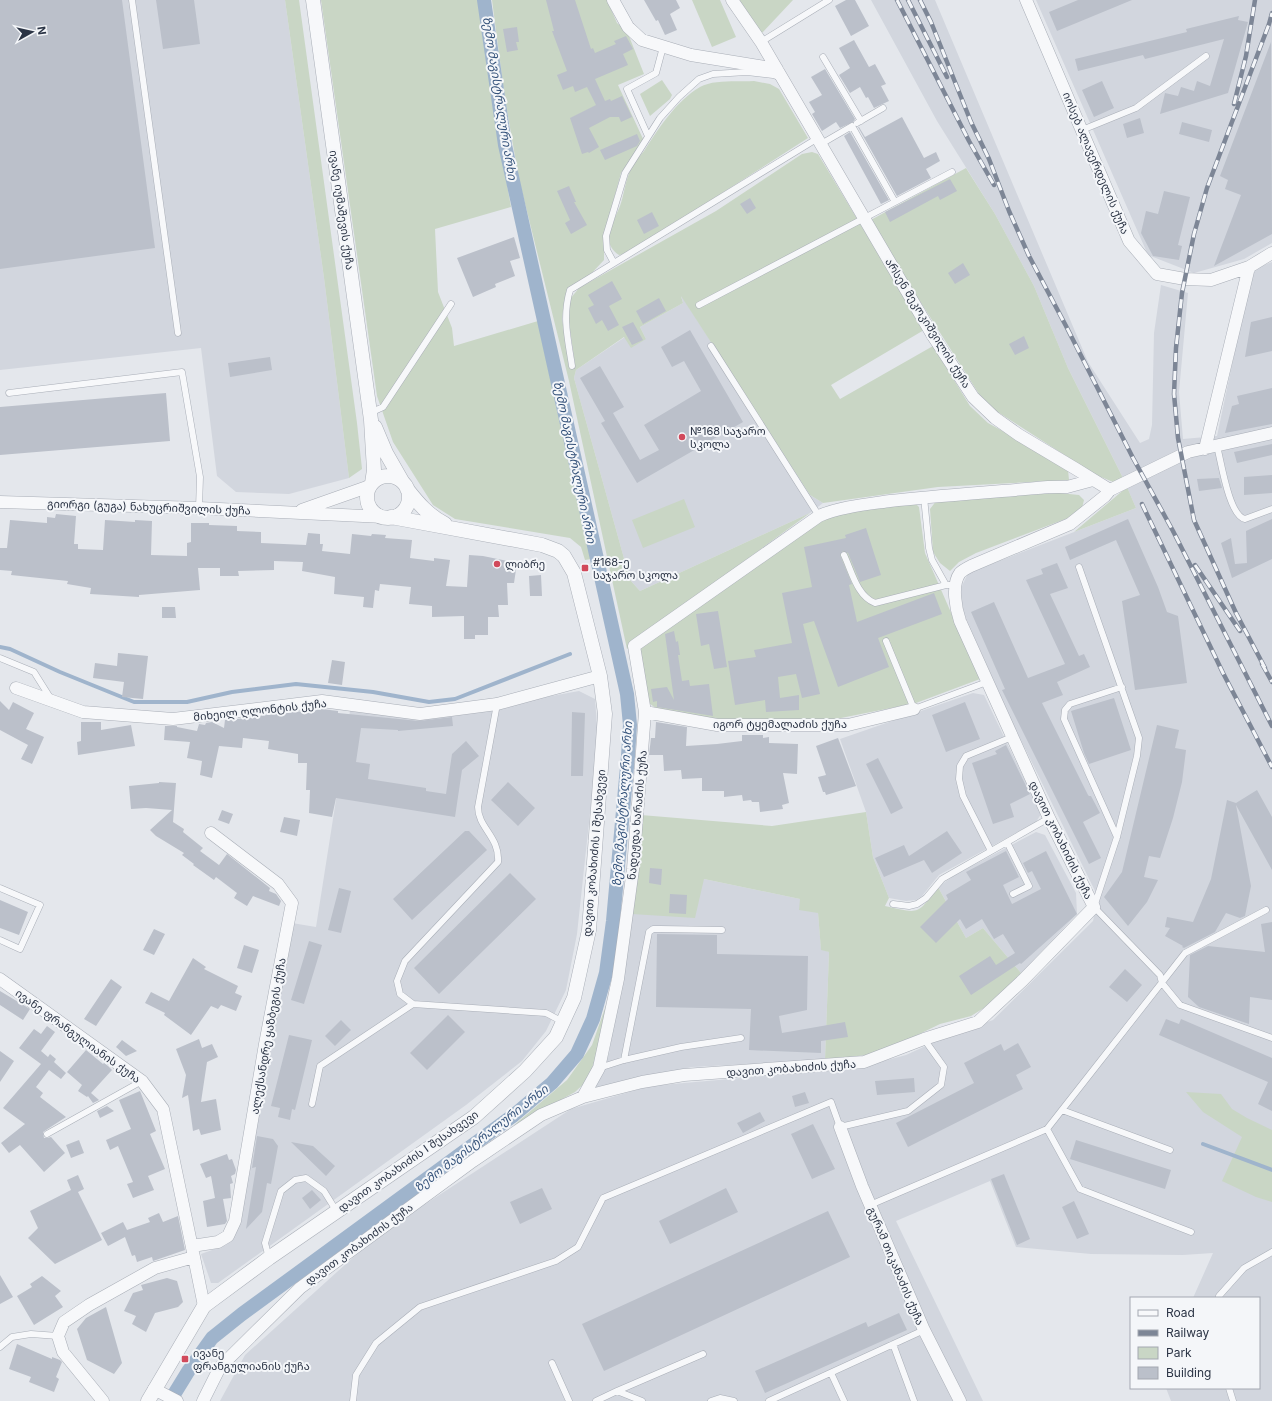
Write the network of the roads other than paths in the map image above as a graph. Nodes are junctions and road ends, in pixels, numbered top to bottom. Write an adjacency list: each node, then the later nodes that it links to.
1 (132, 0): 26 (lane)
2 (313, 0): 30 (street, ივანე იუმაშევის ქუჩა)
3 (613, 0): 8 (street)
4 (732, 0): 7 (street, არსენ მეკოკიშვილის ქუჩა)
5 (829, 0): 7 (lane)
6 (1026, 0): 15 (street, იოსებ ალავერდელის ქუჩა)
7 (761, 42): 11 (street, არსენ მეკოკიშვილის ქუჩა)
8 (663, 47): 11 (street); 16 (lane)
9 (1206, 56): 15 (lane)
10 (823, 57): 13 (lane)
11 (780, 74): 16 (lane); 17 (street, არსენ მეკოკიშვილის ქუჩა)
12 (883, 108): 13 (lane)
13 (860, 121): 14 (lane)
14 (852, 126): 17 (lane); 19 (lane)
15 (1082, 130): 23 (street, იოსებ ალავერდელის ქუჩა)
16 (648, 136): 22 (lane)
17 (819, 141): 20 (street, არსენ მეკოკიშვილის ქუჩა); 22 (lane)
18 (952, 172): 19 (lane)
19 (895, 202): 20 (lane)
20 (865, 219): 25 (lane); 33 (street, არსენ მეკოკიშვილის ქუჩა)
21 (1272, 253): 23 (street, იოსებ ალავერდელის ქუჩა)
22 (614, 263): 28 (lane)
23 (1249, 267): 32 (street)
24 (451, 304): 30 (lane)
25 (699, 305)
26 (178, 332)
27 (711, 346): 42 (lane)
28 (572, 366)
29 (9, 393): 39 (lane)
30 (370, 416): 34 (street, ივანე იუმაშევის ქუჩა); 35 (street, ივანე იუმაშევის ქუჩა)
31 (1272, 433): 32 (street)
32 (1211, 448): 36 (street); 40 (lane)
33 (1094, 480): 36 (street, არსენ მეკოკიშვილის ქუჩა); 37 (street)
34 (371, 484): 35 (street); 41 (street, გიორგი (გუგა) ნახუცრიშვილის ქუჩა); 43 (street)
35 (404, 485): 43 (street); 44 (street, დავით კობახიძის I შესახვევი)
36 (1110, 490): 47 (street)
37 (924, 497): 42 (street); 47 (lane)
38 (0, 502): 39 (street, გიორგი (გუგა) ნახუცრიშვილის ქუჩა)
39 (199, 508): 41 (street, გიორგი (გუგა) ნახუცრიშვილის ქუჩა)
40 (1272, 509)
41 (297, 512): 43 (street, გიორგი (გუგა) ნახუცრიშვილის ქუჩა)
42 (819, 516): 57 (street, ნადეჟდა ხარაძის ქუჩა)
43 (387, 517): 44 (street, დავით კობახიძის I შესახვევი)
44 (452, 527): 50 (street, დავით კობახიძის I შესახვევი)
45 (844, 555): 47 (lane)
46 (1079, 567): 52 (lane)
47 (951, 585): 51 (street, დავით კობახიძის ქუჩა)
48 (886, 642): 56 (lane)
49 (0, 658): 54 (lane)
50 (600, 676): 55 (street, მიხეილ ღლონტის ქუჩა); 74 (street, დავით კობახიძის I შესახვევი)
51 (987, 682): 56 (lane, იგორ ტყემალაძის ქუჩა); 58 (street, დავით კობახიძის ქუჩა)
52 (1122, 687): 61 (lane); 61 (lane)
53 (16, 688): 54 (street, მიხეილ ღლონტის ქუჩა)
54 (52, 701): 55 (street, მიხეილ ღლონტის ქუჩა)
55 (497, 704): 73 (lane)
56 (914, 709): 57 (street, იგორ ტყემალაძის ქუჩა)
57 (645, 712): 79 (street, ნადეჟდა ხარაძის ქუჩა)
58 (1012, 737): 59 (street, დავით კობახიძის ქუჩა); 63 (lane)
59 (1049, 818): 62 (lane); 67 (street, დავით კობახიძის ქუჩა)
60 (211, 833): 91 (street, ალექსანდრე ყაზბეგის ქუჩა)
61 (1117, 837): 67 (lane)
62 (1007, 842): 63 (lane); 65 (lane)
63 (991, 851): 66 (lane)
64 (0, 888): 70 (lane)
65 (1013, 894)
66 (893, 904)
67 (1094, 907): 72 (lane); 77 (street, დავით კობახიძის ქუჩა)
68 (1266, 910): 72 (lane)
69 (722, 930): 78 (lane)
70 (0, 940)
71 (0, 979): 80 (street, ივანე ფრანგულიანის ქუჩა)
72 (1162, 983): 76 (lane); 83 (lane)
73 (413, 1004): 74 (lane); 82 (lane)
74 (563, 1022): 89 (street, დავით კობახიძის I შესახვევი)
75 (741, 1038): 78 (lane)
76 (1272, 1038)
77 (924, 1039): 81 (street, დავით კობახიძის ქუჩა); 84 (lane)
78 (624, 1060): 79 (lane)
79 (599, 1068): 81 (street, ნადეჟდა ხარაძის ქუჩა)
80 (142, 1081): 86 (lane); 91 (street, ივანე ფრანგულიანის ქუჩა)
81 (583, 1097): 108 (street, დავით კობახიძის ქუჩა)
82 (312, 1104)
83 (1062, 1110): 85 (lane); 87 (lane)
84 (840, 1127): 88 (street, გურამ თიკანაძის ქუჩა); 109 (lane)
85 (1047, 1129): 88 (lane); 90 (lane)
86 (47, 1134)
87 (1170, 1150)
88 (870, 1205): 96 (street, გურამ თიკანაძის ქუჩა)
89 (337, 1212): 93 (street, დავით კობახიძის I შესახვევი); 93 (lane)
90 (1191, 1232)
91 (193, 1252): 95 (street, ივანე ფრანგულიანის ქუჩა); 97 (street)
92 (1272, 1252): 94 (lane)
93 (269, 1258): 95 (street, დავით კობახიძის I შესახვევი)
94 (1219, 1297)
95 (204, 1306): 105 (street, დავით კობახიძის I შესახვევი)
96 (924, 1330): 98 (lane); 118 (street, გურამ თიკანაძის ქუჩა)
97 (58, 1336): 99 (lane); 106 (street)
98 (893, 1344): 102 (lane); 117 (lane)
99 (0, 1347)
100 (703, 1354): 104 (lane)
101 (552, 1363): 110 (lane)
102 (831, 1372): 115 (lane); 116 (lane)
103 (1229, 1389): 119 (lane)
104 (617, 1391): 111 (lane); 112 (lane)
105 (156, 1395): 107 (street)
106 (103, 1401)
107 (177, 1401)
108 (203, 1401)
109 (353, 1401)
110 (569, 1401)
111 (596, 1401)
112 (642, 1401)
113 (711, 1401): 114 (lane)
114 (734, 1401)
115 (769, 1401)
116 (844, 1401)
117 (914, 1401)
118 (960, 1401)
119 (1233, 1401)

